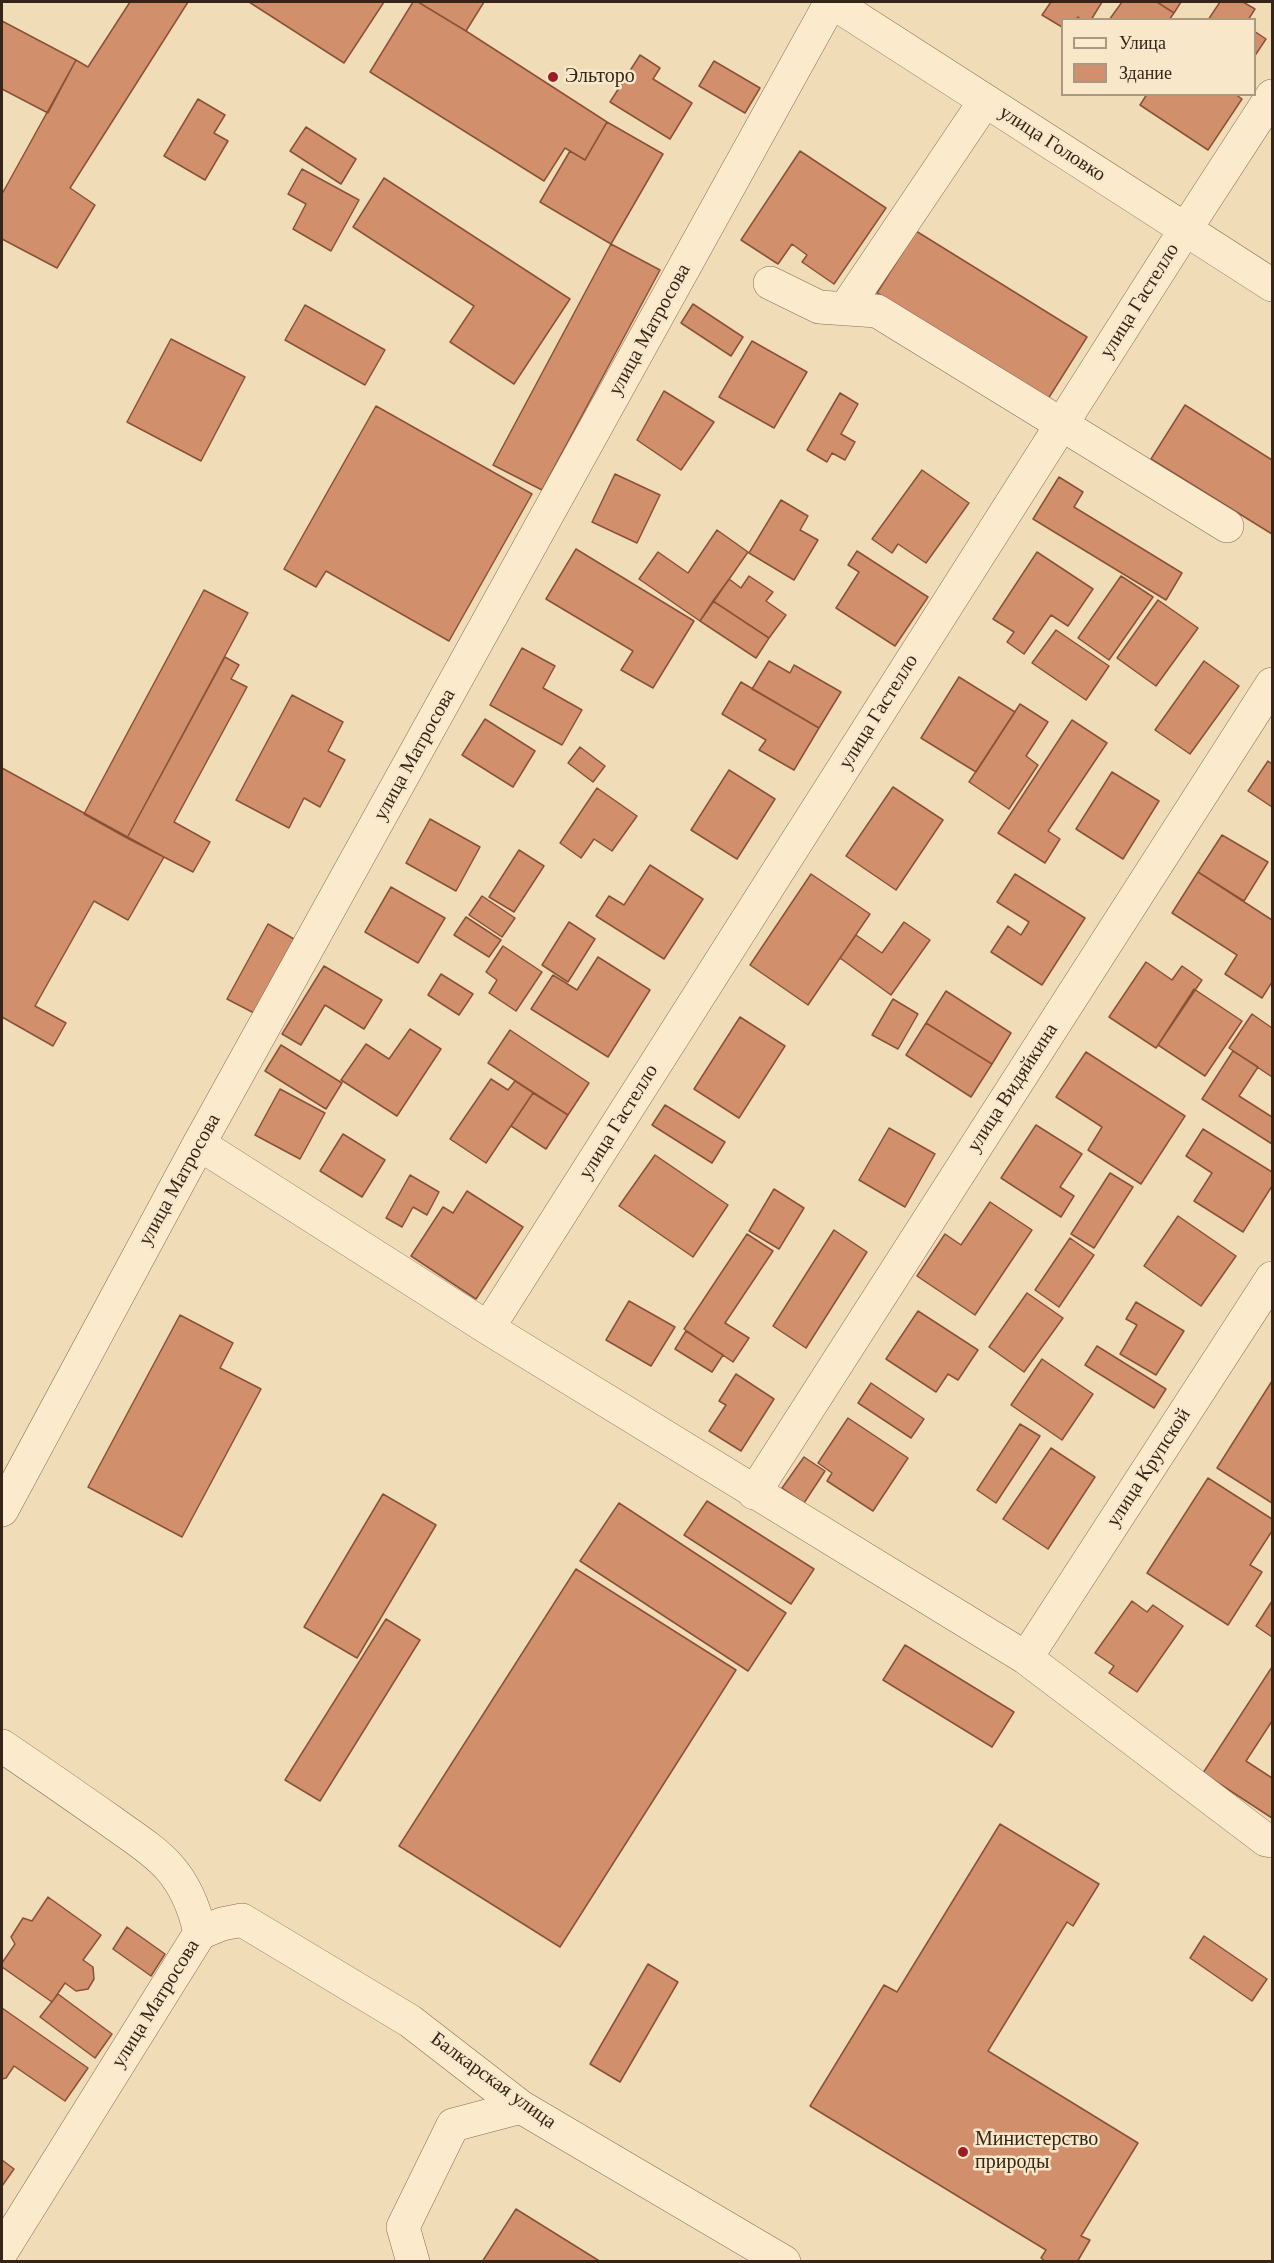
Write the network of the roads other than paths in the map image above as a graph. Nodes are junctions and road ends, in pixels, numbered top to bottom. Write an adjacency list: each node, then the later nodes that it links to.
1 (832, 2): 3 (street, улица Головко); 11 (street, улица Матросова)
2 (1272, 96): 4 (street, улица Гастелло)
3 (985, 101): 4 (street, улица Головко); 7 (street)
4 (1185, 230): 6 (street, улица Головко); 8 (street, улица Гастелло)
5 (770, 283): 7 (street)
6 (1272, 285)
7 (845, 309): 8 (street)
8 (1062, 424): 9 (street); 13 (street, улица Гастелло)
9 (1227, 526)
10 (1272, 684): 14 (street, улица Видяйкина)
11 (200, 1144): 13 (street); 15 (street, улица Матросова)
12 (1272, 1278): 16 (street, улица Крупской)
13 (488, 1328): 14 (street)
14 (754, 1493): 16 (street)
15 (2, 1510)
16 (1026, 1658): 18 (street)
17 (2, 1746): 19 (street, улица Матросова)
18 (1272, 1841)
19 (200, 1933): 20 (street, Балкарская улица); 21 (street, улица Матросова)
20 (521, 2107): 22 (street); 23 (street, Балкарская улица)
21 (2, 2251)
22 (413, 2262)
23 (784, 2262)

